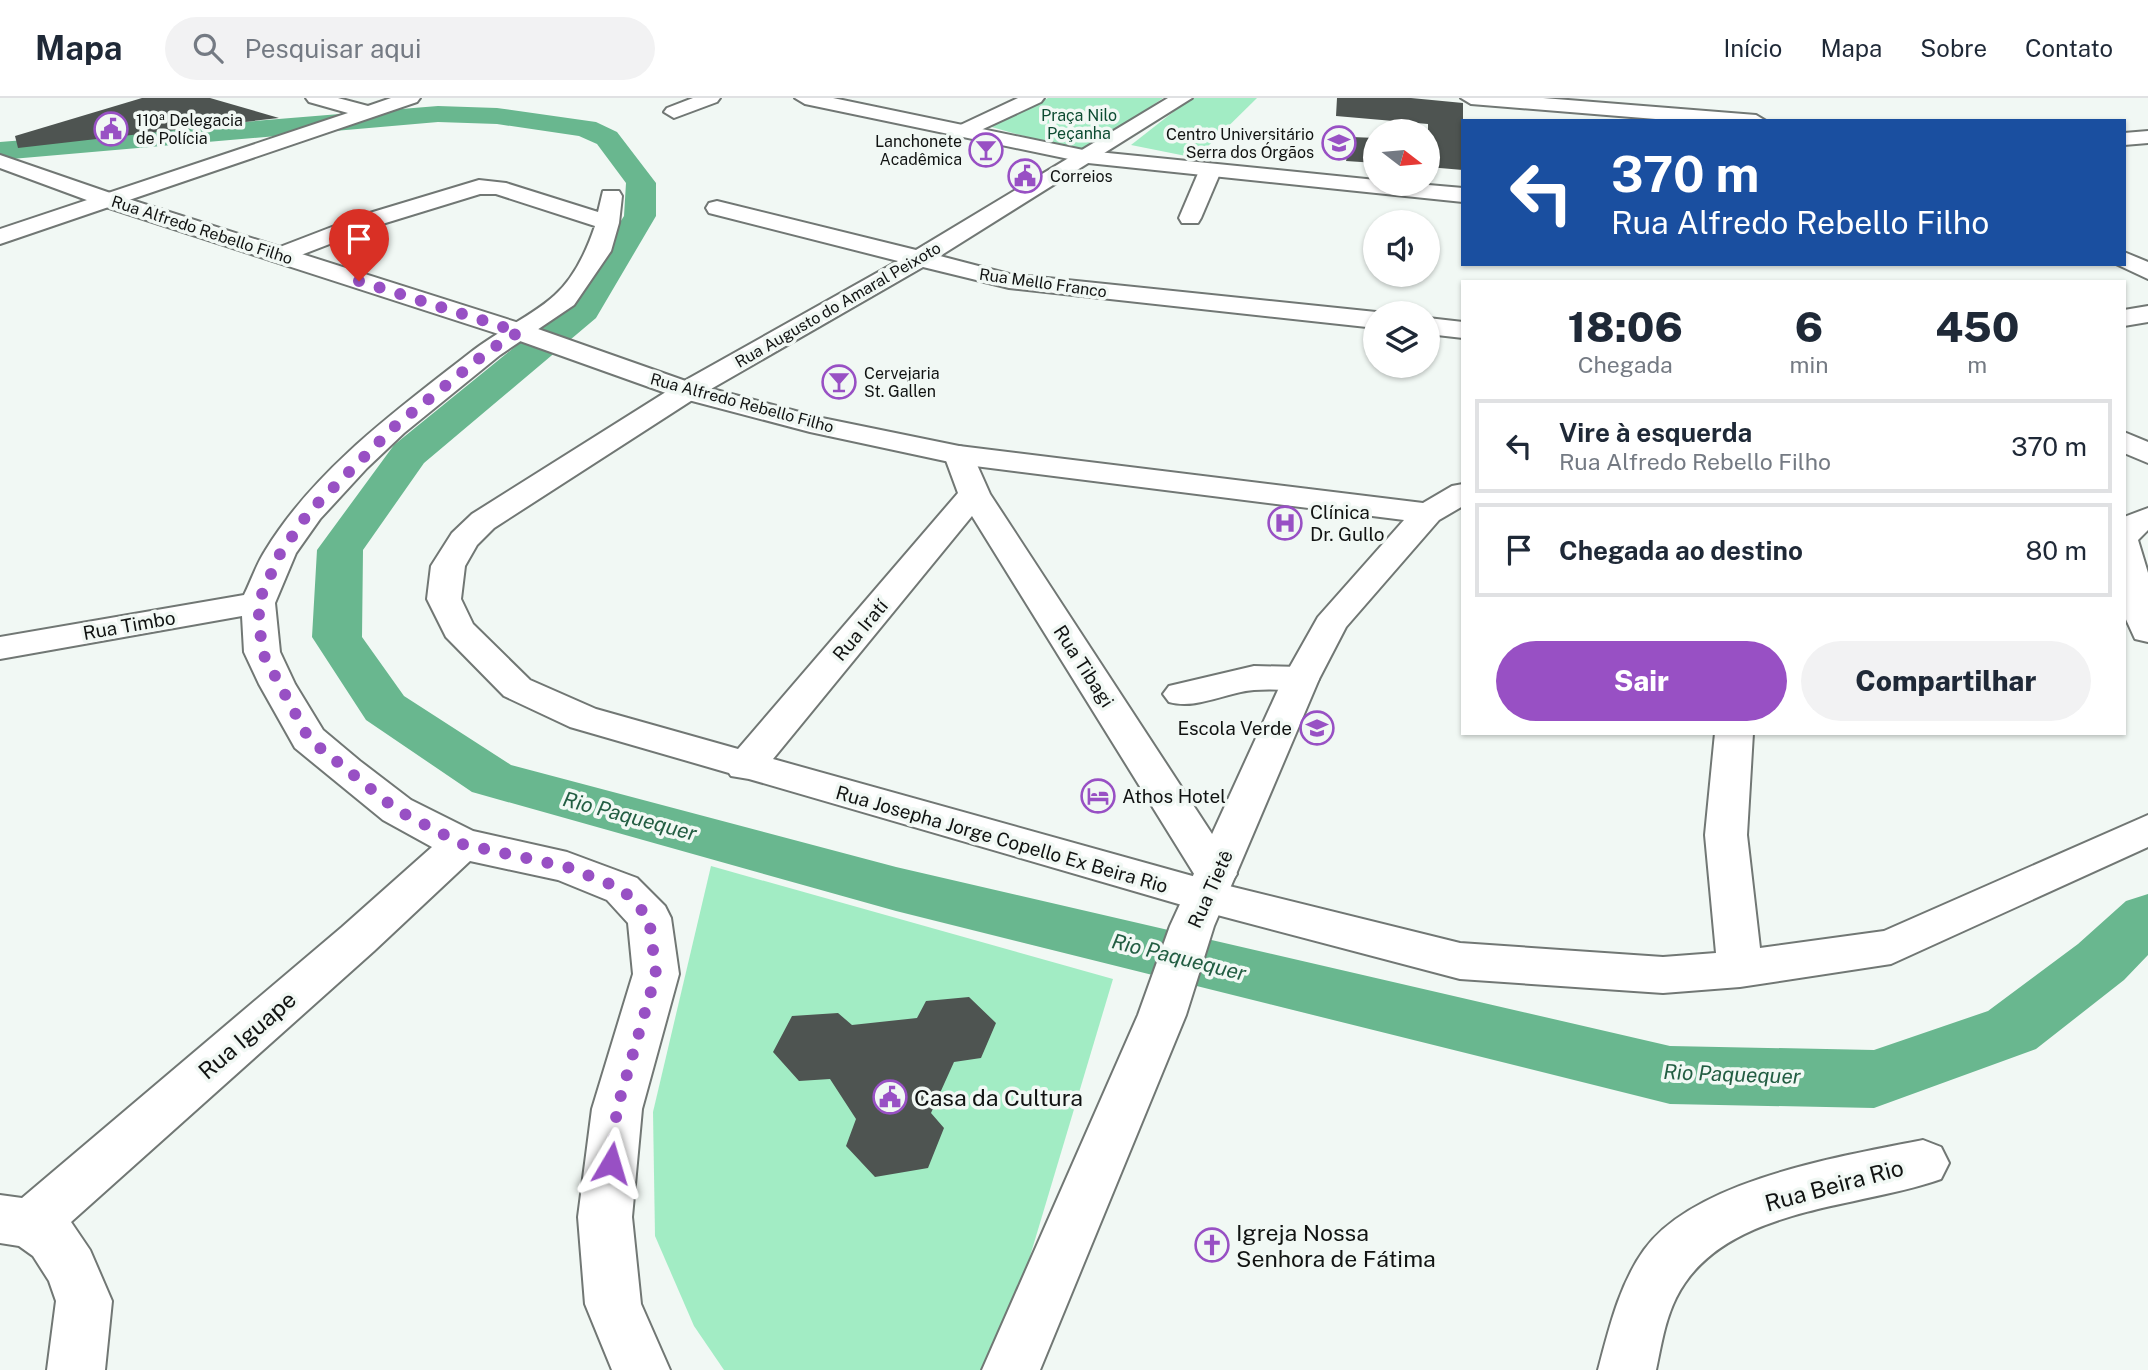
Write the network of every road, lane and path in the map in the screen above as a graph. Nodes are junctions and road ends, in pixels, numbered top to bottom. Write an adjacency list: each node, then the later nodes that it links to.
1 (316, 98): 10 (street)
2 (410, 98): 10 (street)
3 (710, 98): 9 (street)
4 (805, 98): 13 (street)
5 (1034, 98): 13 (street)
6 (1182, 98): 16 (street, Rua Augusto do Amaral Peixoto)
7 (1471, 98): 11 (street)
8 (1737, 98): 12 (street)
9 (674, 112)
10 (362, 114): 21 (street)
11 (1730, 119)
12 (1742, 119)
13 (961, 132): 16 (street)
14 (2148, 137): 15 (street)
15 (2126, 139)
16 (1078, 155): 18 (street); 30 (street, Rua Augusto do Amaral Peixoto)
17 (3, 162): 21 (street, Rua Alfredo Rebello Filho)
18 (1210, 171): 19 (street); 23 (street)
19 (1461, 195)
20 (611, 196): 24 (street)
21 (111, 201): 25 (street); 26 (street, Rua Alfredo Rebello Filho)
22 (717, 208): 30 (street, Rua Mello Franco)
23 (1190, 218)
24 (608, 223): 26 (street); 37 (street)
25 (0, 237)
26 (280, 255): 37 (street, Rua Alfredo Rebello Filho)
27 (2148, 255): 28 (street)
28 (2126, 257)
29 (2126, 258): 31 (street)
30 (917, 260): 34 (street, Rua Mello Franco); 38 (street, Rua Augusto do Amaral Peixoto)
31 (2148, 272)
32 (2148, 314): 33 (street)
33 (2126, 318)
34 (1363, 319)
35 (1440, 327): 36 (street)
36 (1461, 330)
37 (524, 334): 38 (street, Rua Alfredo Rebello Filho); 48 (street)
38 (687, 391): 41 (street, Rua Alfredo Rebello Filho); 54 (street, Rua Augusto do Amaral Peixoto)
39 (2126, 442): 40 (street)
40 (2148, 454)
41 (959, 455): 42 (street, Rua Tibagi); 44 (street, Rua Alfredo Rebello Filho)
42 (974, 494): 54 (street, Rua Iratí); 57 (street, Rua Tibagi)
43 (1461, 494): 44 (street, Rua Tietê)
44 (1428, 513): 51 (street, Rua Tietê)
45 (2148, 518): 46 (street)
46 (2126, 534)
47 (2126, 554): 49 (street)
48 (258, 603): 50 (street, Rua Timbo); 56 (street)
49 (2138, 617)
50 (0, 648)
51 (1301, 679): 52 (street); 57 (street, Rua Tietê)
52 (1182, 694)
53 (1734, 735): 58 (street)
54 (745, 766): 57 (street, Rua Josepha Jorge Copello Ex Beira Rio)
55 (2148, 830): 58 (street, Rua Josepha Jorge Copello Ex Beira Rio)
56 (462, 844): 60 (street, Rua Iguape); 62 (street)
57 (1205, 899): 58 (street, Rua Josepha Jorge Copello Ex Beira Rio); 63 (street, Rua Tietê)
58 (1740, 969)
59 (1923, 1163): 64 (street, Rua Beira Rio)
60 (15, 1221): 61 (street)
61 (76, 1370)
62 (641, 1370)
63 (1011, 1370)
64 (1627, 1370)

